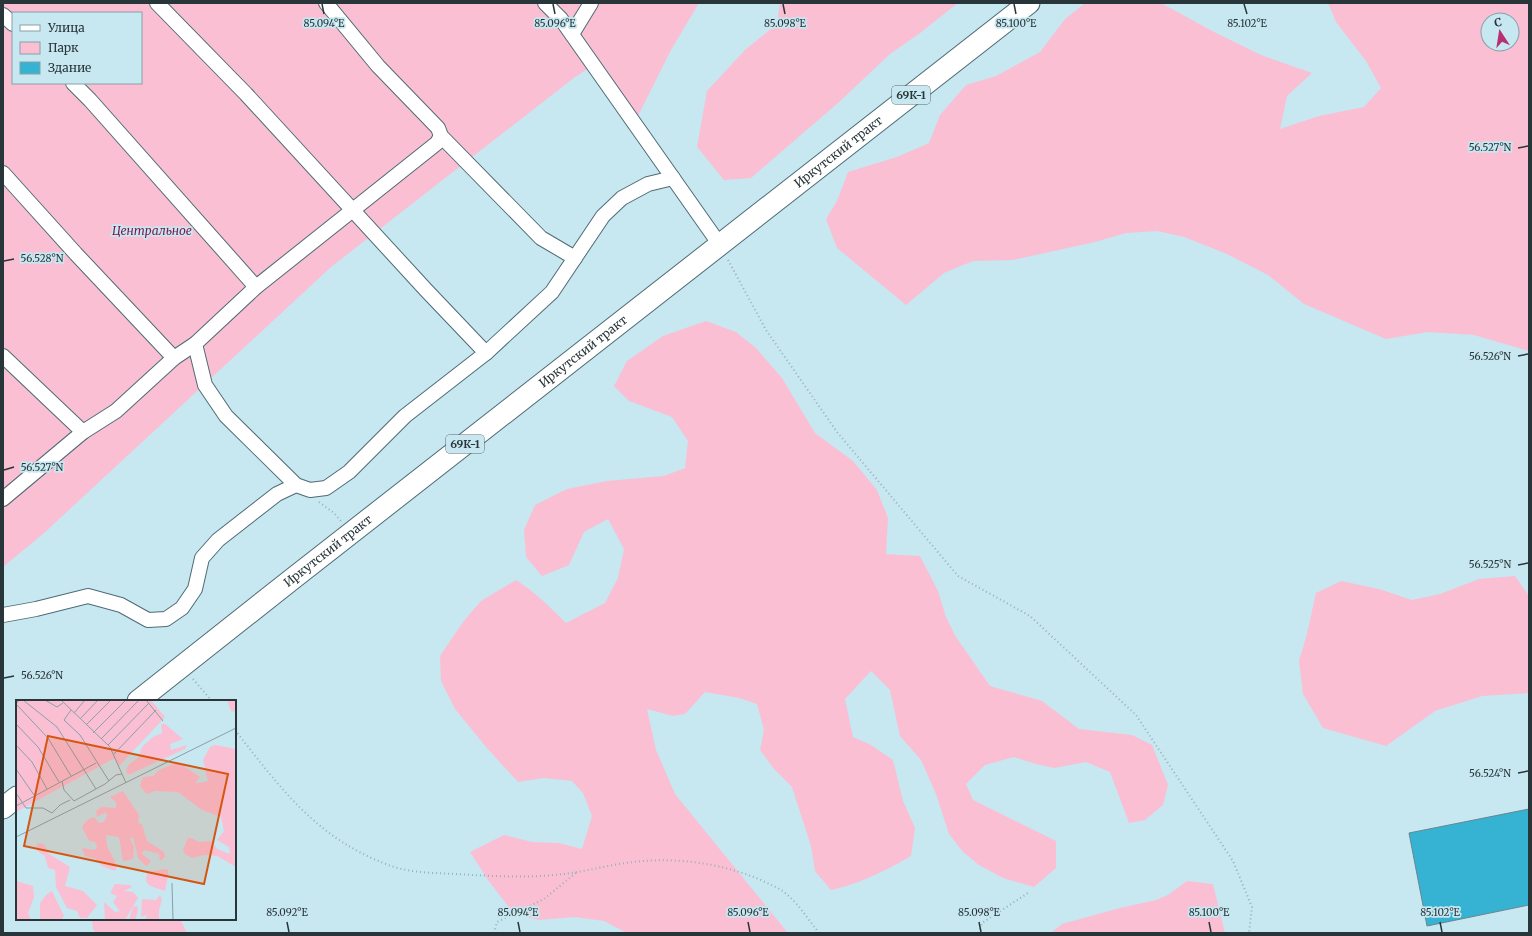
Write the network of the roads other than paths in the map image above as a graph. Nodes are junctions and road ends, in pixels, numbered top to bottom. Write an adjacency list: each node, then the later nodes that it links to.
1 (157, 3): 13 (street)
2 (326, 3): 10 (street)
3 (545, 3): 8 (street)
4 (591, 3): 8 (street)
5 (1029, 3): 14 (main road, Иркутский тракт / 69К-1)
6 (3, 15): 7 (street)
7 (12, 23)
8 (572, 34): 12 (street)
9 (74, 84): 16 (street)
10 (441, 136): 13 (street); 15 (street)
11 (3, 173): 20 (street)
12 (673, 178): 14 (street); 15 (street)
13 (353, 210): 16 (street); 18 (street)
14 (720, 246): 25 (main road, Иркутский тракт / 69К-1)
15 (575, 258): 18 (street)
16 (256, 287): 17 (street)
17 (195, 344): 20 (street); 22 (street)
18 (486, 353): 22 (street)
19 (3, 356): 21 (street)
20 (174, 358): 21 (street)
21 (83, 432): 23 (street)
22 (296, 485): 24 (street)
23 (3, 498)
24 (3, 614)
25 (139, 700)
26 (16, 798): 27 (main road)
27 (3, 808)

